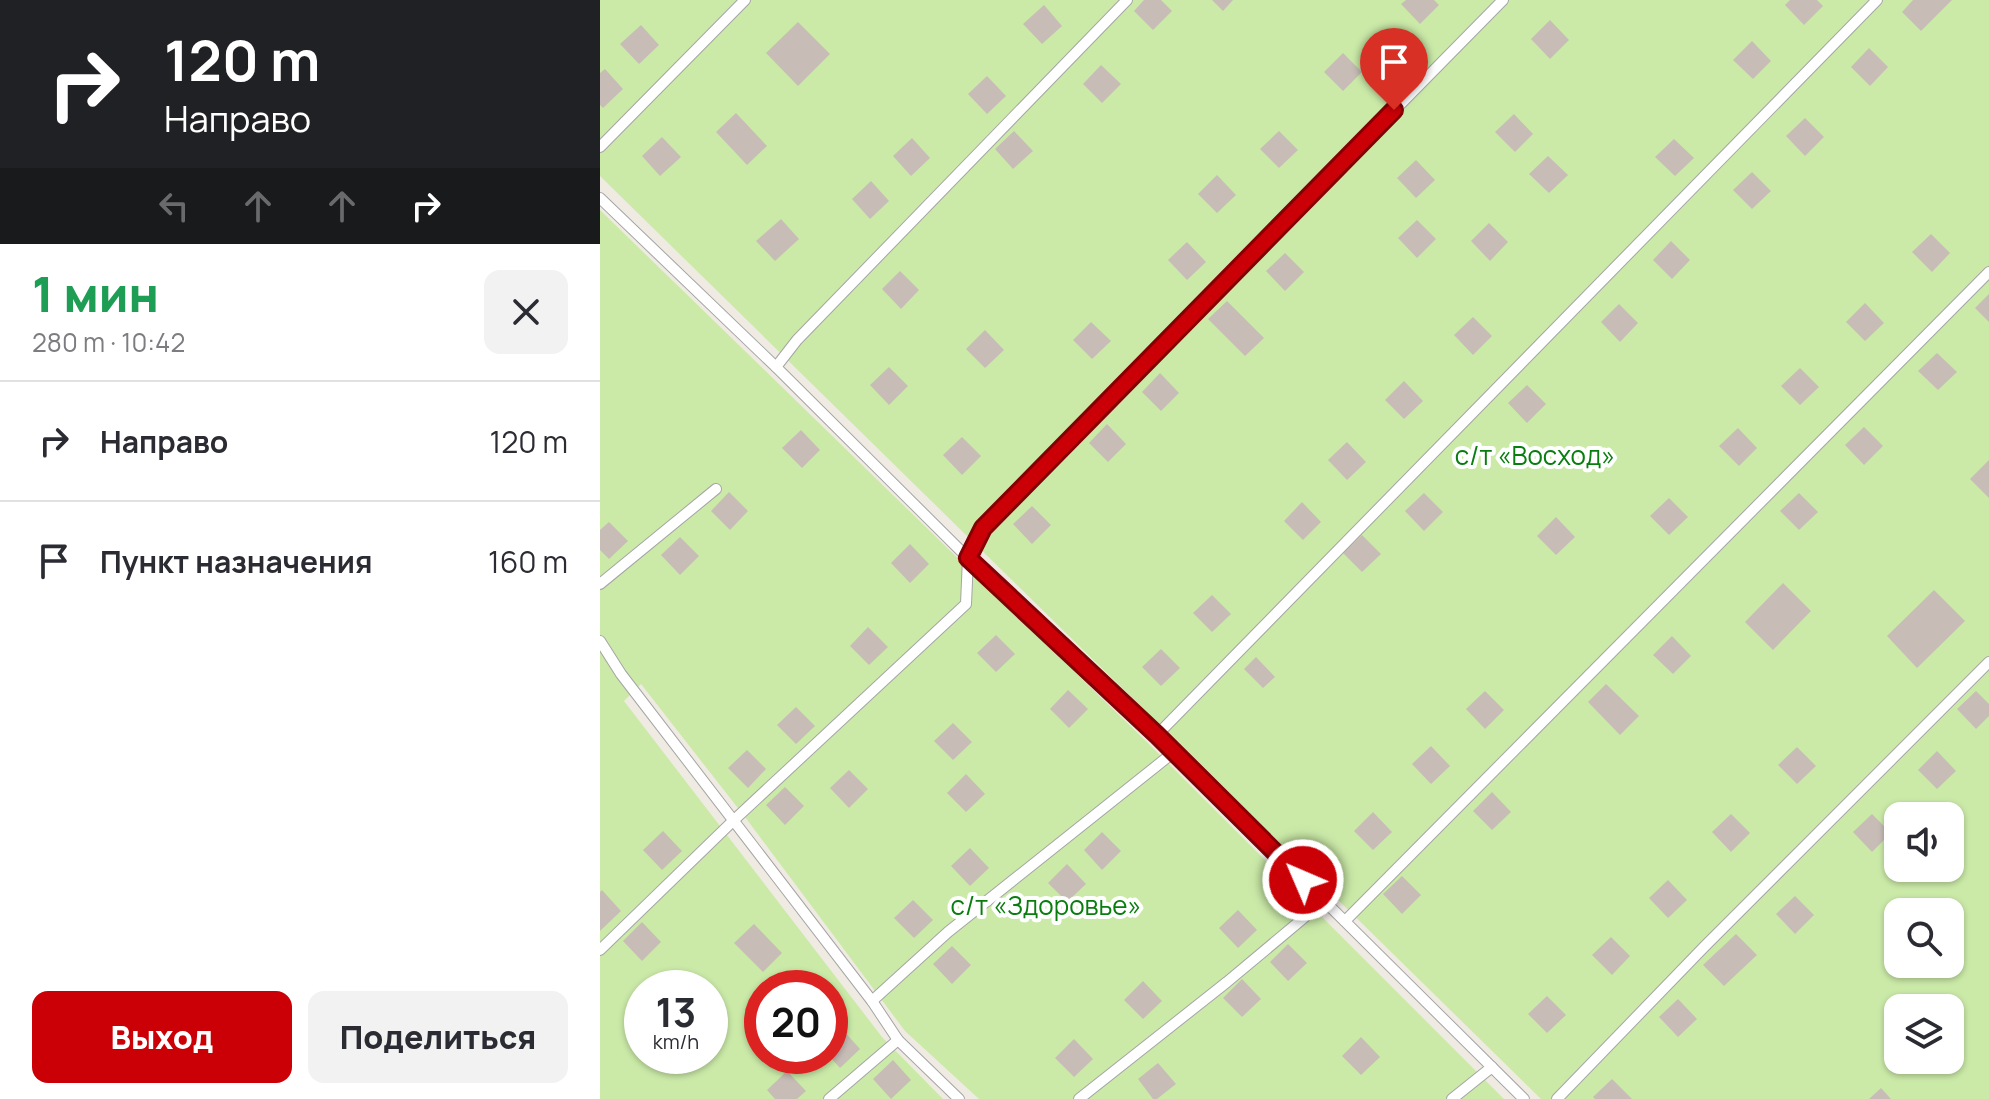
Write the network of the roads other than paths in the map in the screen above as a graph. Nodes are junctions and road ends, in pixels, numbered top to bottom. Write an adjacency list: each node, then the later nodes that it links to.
1 (745, 0): 5 (lane)
2 (1127, 0): 8 (lane)
3 (1503, 0): 10 (lane)
4 (1877, 0): 14 (lane)
5 (600, 147)
6 (600, 198): 8 (lane)
7 (1989, 272): 18 (lane)
8 (776, 367): 10 (lane)
9 (716, 489): 11 (lane)
10 (968, 558): 14 (lane); 16 (lane)
11 (600, 584)
12 (600, 641): 16 (lane)
13 (1989, 662): 28 (lane)
14 (1157, 735): 15 (lane)
15 (1174, 752): 17 (lane); 20 (lane)
16 (734, 820): 19 (lane); 20 (lane)
17 (1324, 901): 18 (lane); 25 (lane)
18 (1345, 921): 22 (lane)
19 (600, 950)
20 (872, 1001): 21 (lane)
21 (898, 1040): 23 (lane); 24 (lane)
22 (1492, 1067): 26 (lane); 27 (lane)
23 (829, 1099)
24 (959, 1099)
25 (1079, 1099)
26 (1452, 1099)
27 (1524, 1099)
28 (1557, 1099)

